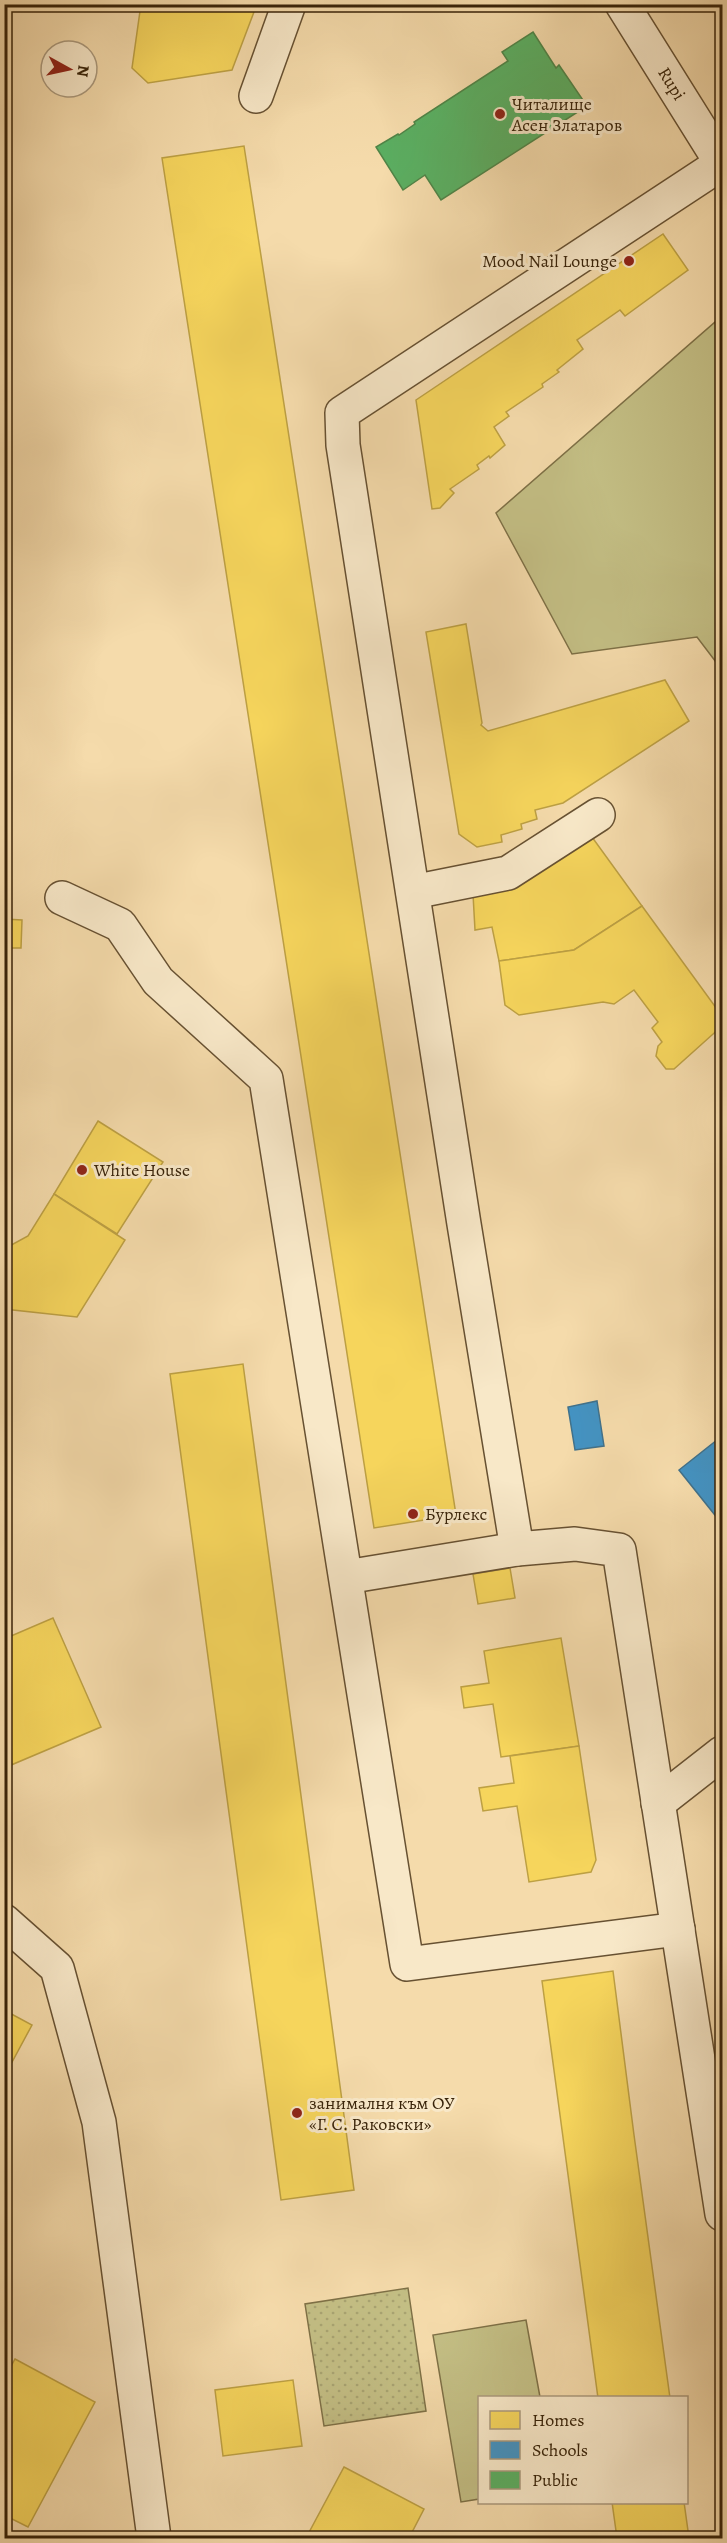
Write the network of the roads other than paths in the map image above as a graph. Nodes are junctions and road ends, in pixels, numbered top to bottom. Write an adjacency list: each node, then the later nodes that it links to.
1 (289, 4): 3 (street)
2 (622, 4): 4 (street, Rupi)
3 (256, 96)
4 (722, 164): 6 (street)
5 (598, 815): 6 (street)
6 (413, 892): 10 (street)
7 (62, 898): 9 (street)
8 (261, 1040): 9 (street)
9 (266, 1079): 11 (street)
10 (517, 1549): 11 (street); 13 (street)
11 (346, 1577): 15 (street)
12 (723, 1753): 13 (street)
13 (658, 1803): 15 (street)
14 (4, 1921): 17 (street)
15 (678, 1929): 16 (street)
16 (723, 2214)
17 (154, 2538)

